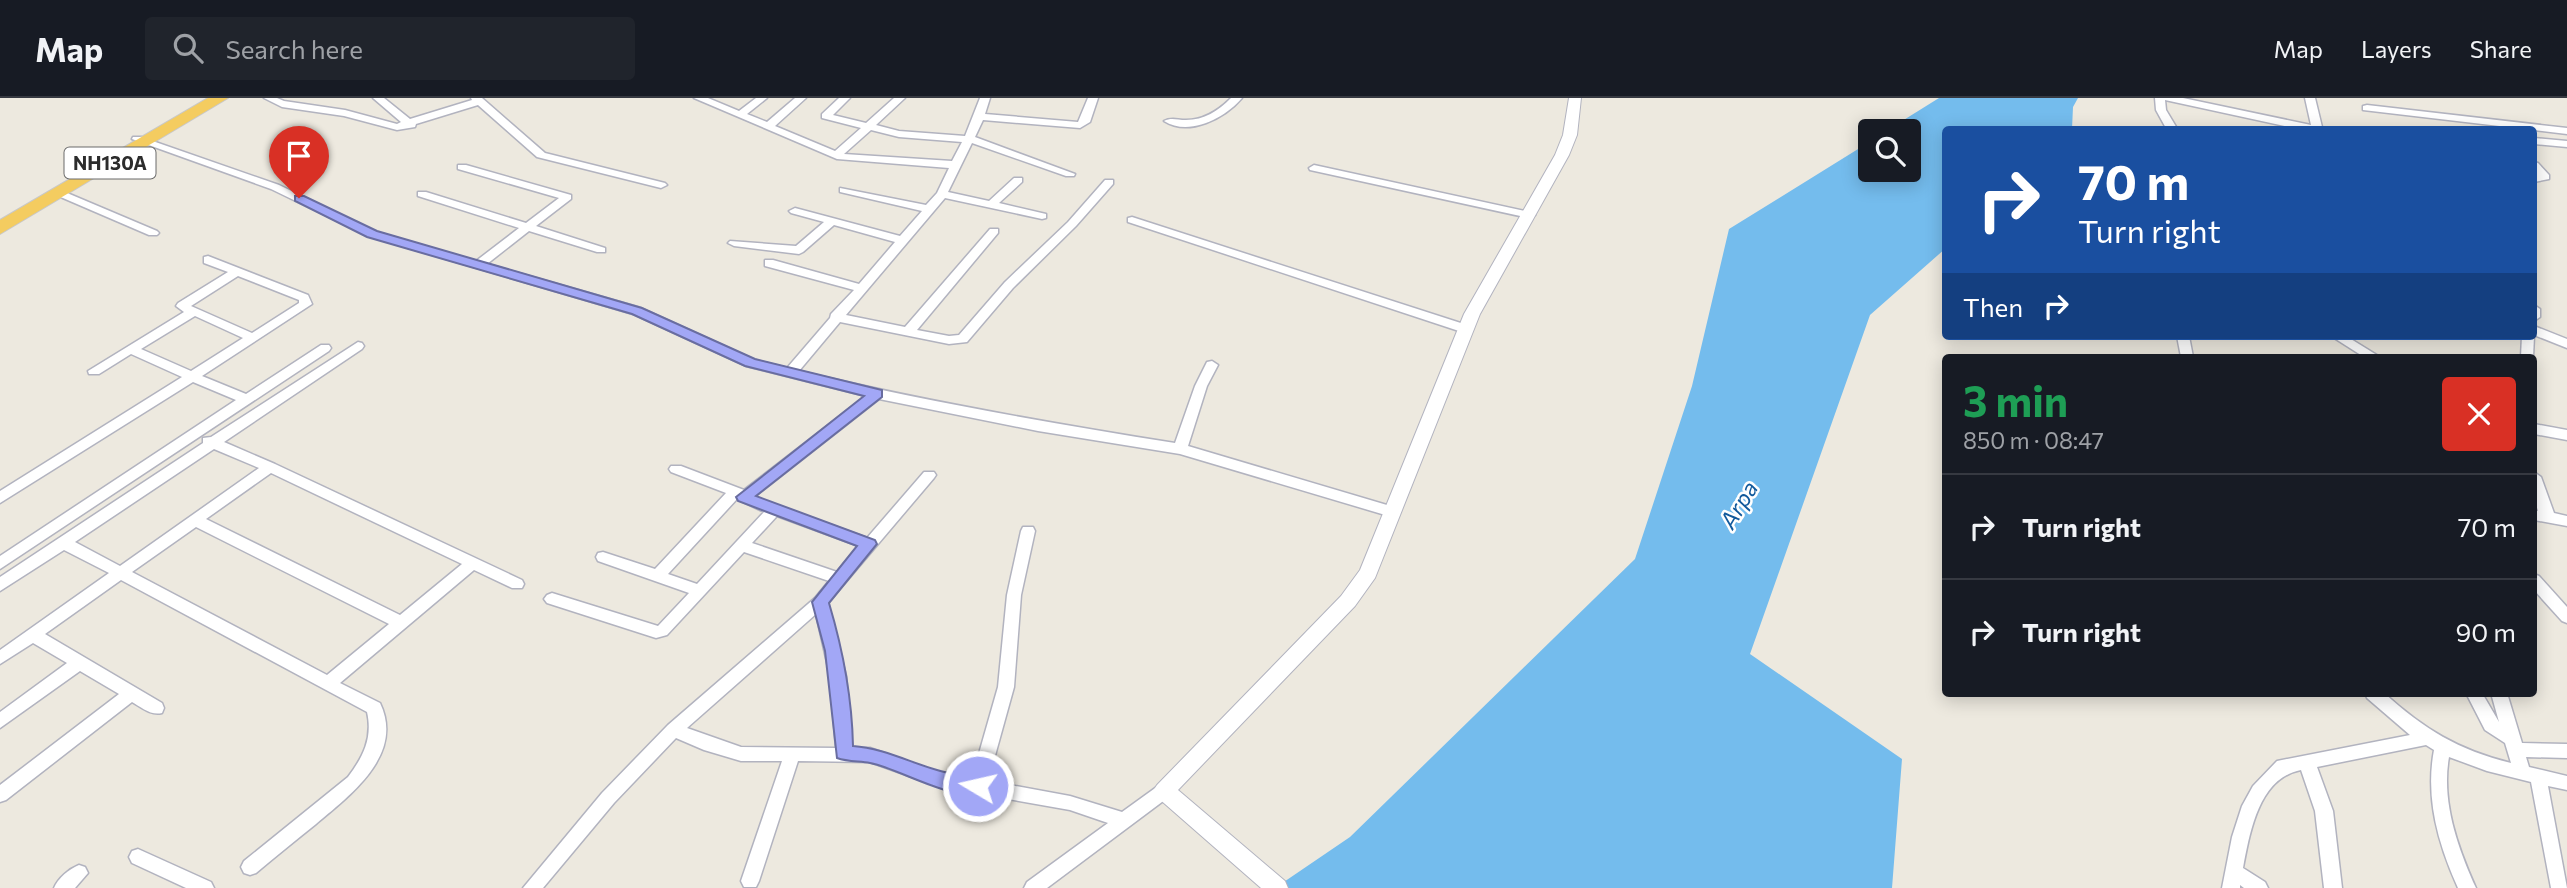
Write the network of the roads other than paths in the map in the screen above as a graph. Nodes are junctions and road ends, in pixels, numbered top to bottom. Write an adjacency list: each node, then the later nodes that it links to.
1 (208, 98): 32 (highway, NH130A)
2 (220, 98): 32 (highway, NH130A)
3 (269, 98): 22 (street)
4 (378, 98): 22 (street)
5 (699, 98): 19 (street)
6 (762, 98): 19 (street)
7 (801, 98): 23 (street)
8 (845, 98): 28 (street)
9 (900, 98): 28 (street)
10 (985, 98): 20 (street)
11 (1093, 98): 20 (street)
12 (1237, 98): 21 (street)
13 (1574, 98): 52 (street)
14 (2161, 98): 24 (street)
15 (2168, 98): 25 (street)
16 (2310, 98): 26 (street)
17 (477, 99): 22 (street); 44 (street)
18 (2367, 108): 27 (street)
19 (740, 115): 23 (street)
20 (979, 117): 31 (street)
21 (1168, 121)
22 (411, 125)
23 (769, 126): 35 (street)
24 (2171, 126)
25 (2304, 126)
26 (2318, 126)
27 (2524, 126)
28 (869, 127): 31 (street); 35 (street)
29 (2537, 128): 30 (street)
30 (2567, 131)
31 (969, 139): 36 (street); 40 (street)
32 (141, 140): 46 (highway, NH130A); 55 (highway, NH130A); 66 (street)
33 (2537, 141): 34 (street)
34 (2567, 144)
35 (837, 155): 36 (street)
36 (956, 164): 48 (street)
37 (462, 167): 57 (street)
38 (1314, 168): 52 (street)
39 (2537, 168): 41 (street)
40 (1070, 174)
41 (2537, 178)
42 (1018, 180): 49 (street)
43 (1109, 182): 73 (street)
44 (661, 185)
45 (844, 190): 50 (street)
46 (60, 192): 58 (highway, NH130A); 60 (street)
47 (422, 194): 57 (street)
48 (942, 194): 49 (street); 50 (street)
49 (991, 205): 53 (street)
50 (928, 209): 61 (street)
51 (795, 211): 56 (street)
52 (1529, 215): 71 (street)
53 (1042, 216)
54 (1132, 220): 71 (street)
55 (0, 221)
56 (831, 222): 61 (street); 62 (street)
57 (529, 227): 63 (street); 66 (street)
58 (0, 228)
59 (995, 231): 73 (street)
60 (153, 233)
61 (901, 240): 68 (street)
62 (734, 243)
63 (601, 250)
64 (208, 260): 67 (street)
65 (768, 263): 68 (street)
66 (478, 265): 83 (street)
67 (237, 272): 69 (street); 74 (street)
68 (859, 288): 70 (street)
69 (193, 312): 74 (street); 79 (street)
70 (835, 317): 73 (street); 83 (street)
71 (1466, 329): 101 (street)
72 (2537, 331): 76 (street)
73 (908, 332)
74 (253, 338): 84 (street)
75 (2344, 340): 80 (street)
76 (2567, 344)
77 (358, 346): 86 (street)
78 (325, 348): 85 (street)
79 (130, 349): 82 (street); 84 (street)
80 (2369, 354)
81 (1212, 365): 93 (street)
82 (94, 371)
83 (790, 373): 87 (street)
84 (192, 377): 88 (street); 99 (street)
85 (282, 377): 86 (street); 88 (street)
86 (301, 384): 92 (street)
87 (877, 394): 93 (street); 97 (street)
88 (247, 400): 91 (street)
89 (2537, 430): 90 (street)
90 (2567, 435)
91 (194, 436): 92 (street); 110 (street)
92 (214, 443): 94 (street); 106 (street)
93 (1180, 449): 101 (street)
94 (270, 467): 103 (street); 111 (street)
95 (676, 469): 97 (street)
96 (929, 475): 107 (street)
97 (740, 494): 100 (street); 113 (street)
98 (2537, 494): 102 (street)
99 (0, 498)
100 (774, 510): 107 (street); 108 (street)
101 (1392, 512): 143 (street)
102 (2541, 517): 104 (street)
103 (195, 520): 112 (street); 122 (street)
104 (2567, 522)
105 (1028, 531): 142 (street)
106 (64, 543): 112 (street); 117 (street)
107 (869, 544): 114 (street)
108 (743, 546): 114 (street); 118 (street)
109 (603, 557): 113 (street)
110 (0, 563)
111 (473, 563): 116 (street); 122 (street)
112 (121, 572): 123 (street); 126 (street)
113 (657, 576): 118 (street)
114 (840, 579): 120 (street)
115 (2537, 583): 121 (street)
116 (517, 584)
117 (0, 585)
118 (701, 591): 119 (street)
119 (552, 598)
120 (820, 602): 133 (street); 137 (street)
121 (2567, 617)
122 (401, 624): 126 (street)
123 (33, 635): 124 (street); 125 (street)
124 (0, 657)
125 (80, 662): 127 (street); 132 (street)
126 (330, 682): 147 (street)
127 (132, 693): 131 (street); 144 (street)
128 (2378, 697): 134 (street)
129 (2476, 697): 135 (street)
130 (2500, 697): 135 (street)
131 (156, 708)
132 (0, 721)
133 (674, 730): 138 (street); 153 (street)
134 (2436, 742): 139 (street); 140 (street); 158 (street)
135 (2514, 744): 136 (street); 140 (street)
136 (2567, 751)
137 (844, 753): 138 (street); 142 (street)
138 (792, 756): 150 (street)
139 (2307, 762): 149 (street); 157 (street)
140 (2530, 774): 141 (street); 159 (street)
141 (2567, 783)
142 (978, 786): 145 (street)
143 (1164, 791): 145 (street); 155 (street)
144 (0, 795)
145 (1125, 821): 154 (street)
146 (138, 857): 152 (street)
147 (250, 867)
148 (79, 873): 151 (street)
149 (2232, 879): 156 (street)
150 (750, 881)
151 (63, 888)
152 (205, 888)
153 (533, 888)
154 (1033, 888)
155 (1277, 888)
156 (2259, 888)
157 (2333, 888)
158 (2467, 888)
159 (2560, 888)

